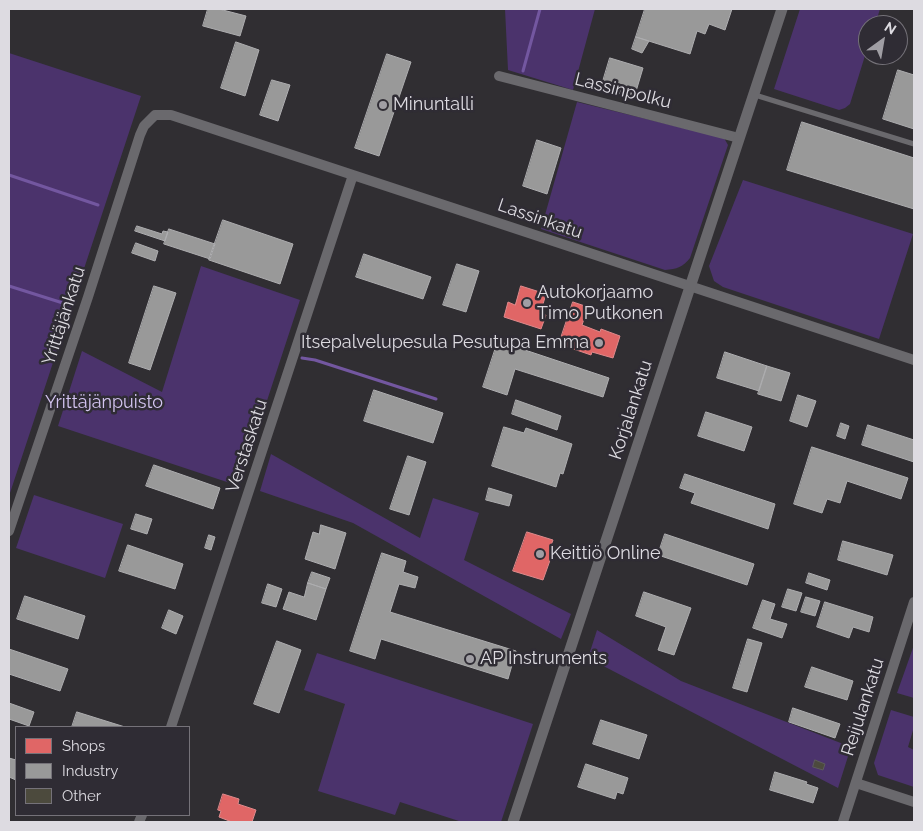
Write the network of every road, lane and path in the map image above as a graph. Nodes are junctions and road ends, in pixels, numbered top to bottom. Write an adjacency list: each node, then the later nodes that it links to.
1 (782, 9): 3 (street, Korjalankatu)
2 (499, 76): 5 (street, Lassinpolku)
3 (753, 94): 5 (street, Korjalankatu); 6 (lane)
4 (155, 115): 7 (street, Lassinkatu); 10 (street, Yrittäjänkatu)
5 (739, 138): 8 (street, Korjalankatu)
6 (914, 144)
7 (353, 175): 8 (street, Lassinkatu); 12 (street, Verstaskatu)
8 (690, 286): 9 (street, Lassinkatu); 15 (street, Korjalankatu)
9 (914, 360)
10 (9, 531)
11 (914, 602): 13 (street, Reijulankatu)
12 (171, 726)
13 (856, 783): 14 (street); 16 (street, Reijulankatu)
14 (914, 802)
15 (513, 822)
16 (843, 822)

